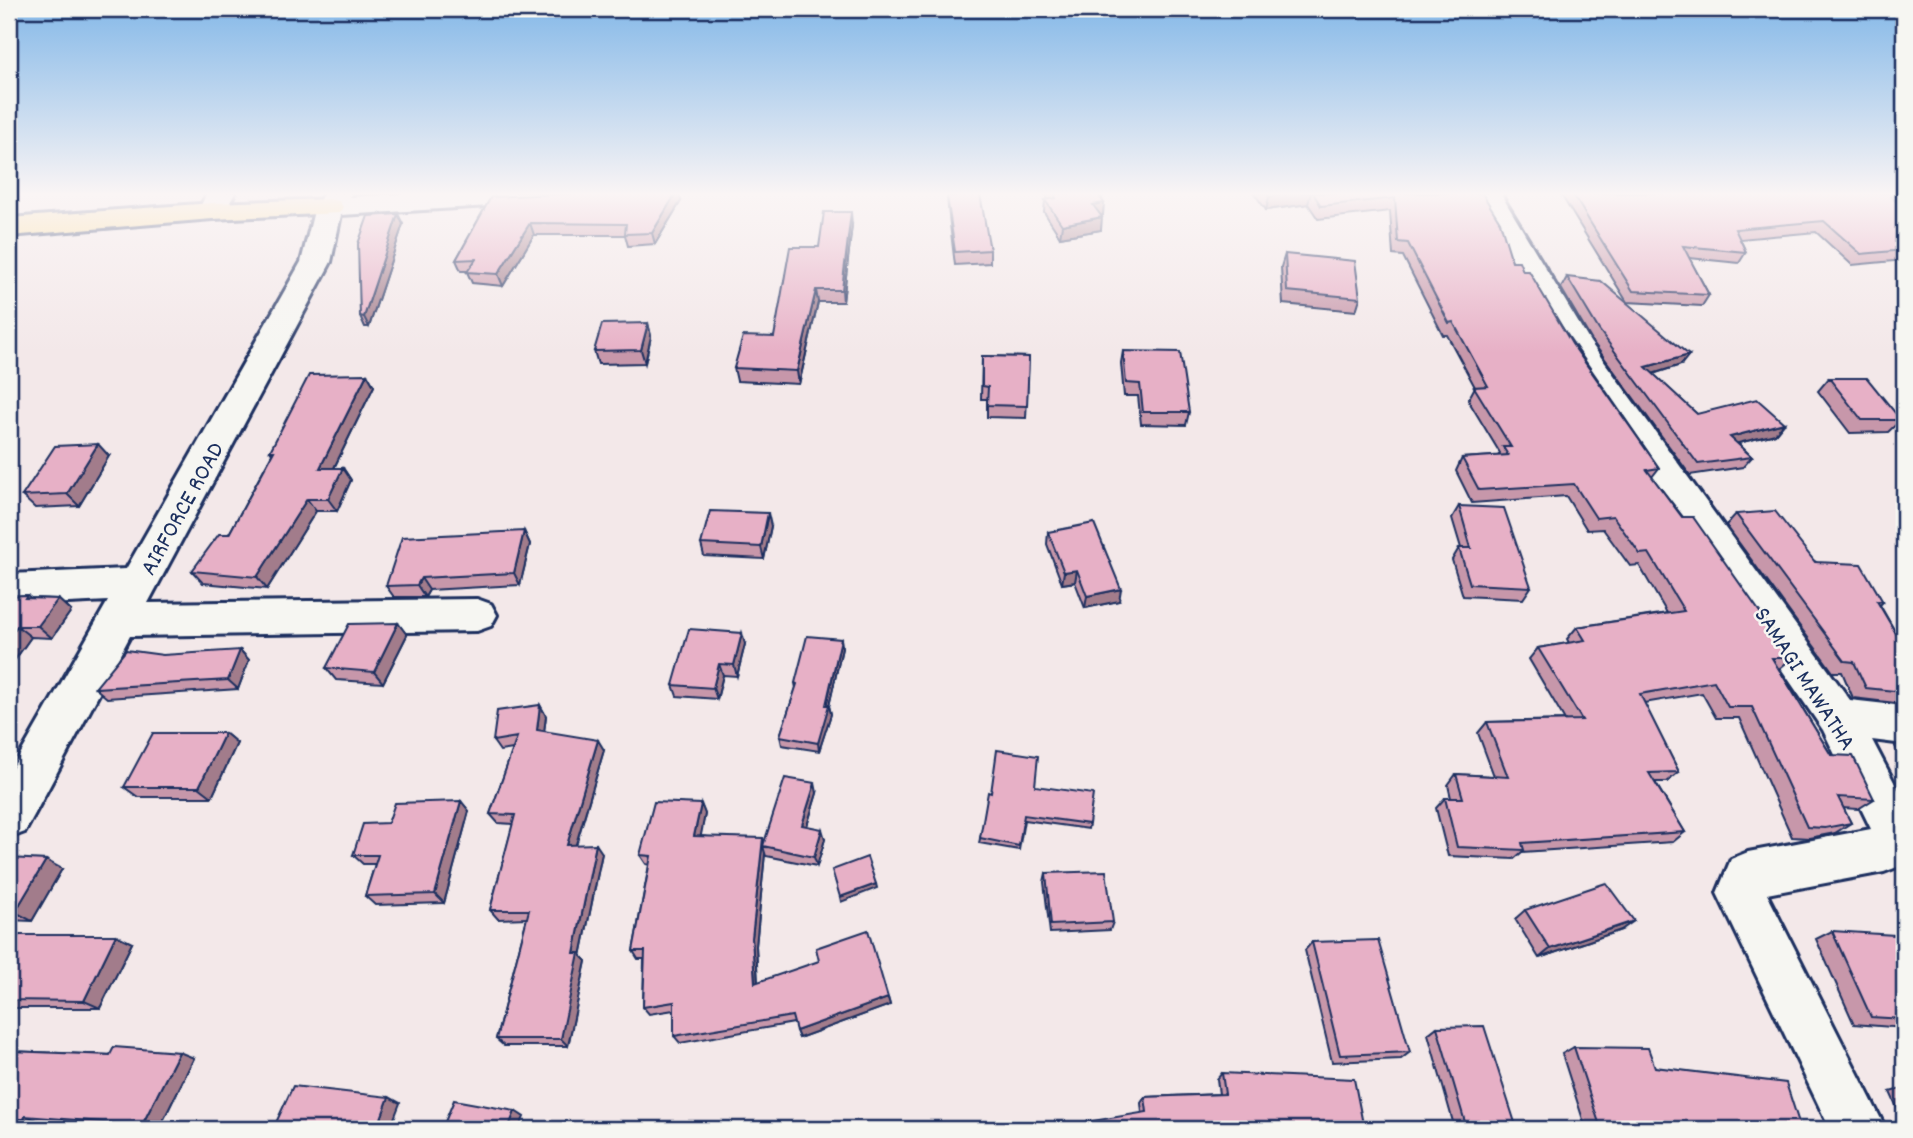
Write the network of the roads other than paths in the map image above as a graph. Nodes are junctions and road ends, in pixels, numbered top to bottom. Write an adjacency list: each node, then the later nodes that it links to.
1 (320, 246): 3 (street, AIRFORCE ROAD)
2 (1518, 246): 7 (street, SAMAGI MAWATHA)
3 (140, 584): 4 (street); 6 (street, AIRFORCE ROAD)
4 (9, 590)
5 (477, 615): 6 (street)
6 (119, 620): 9 (street, AIRFORCE ROAD)
7 (1838, 717): 8 (street); 10 (street, SAMAGI MAWATHA)
8 (1904, 725)
9 (9, 817)
10 (1859, 1129)

